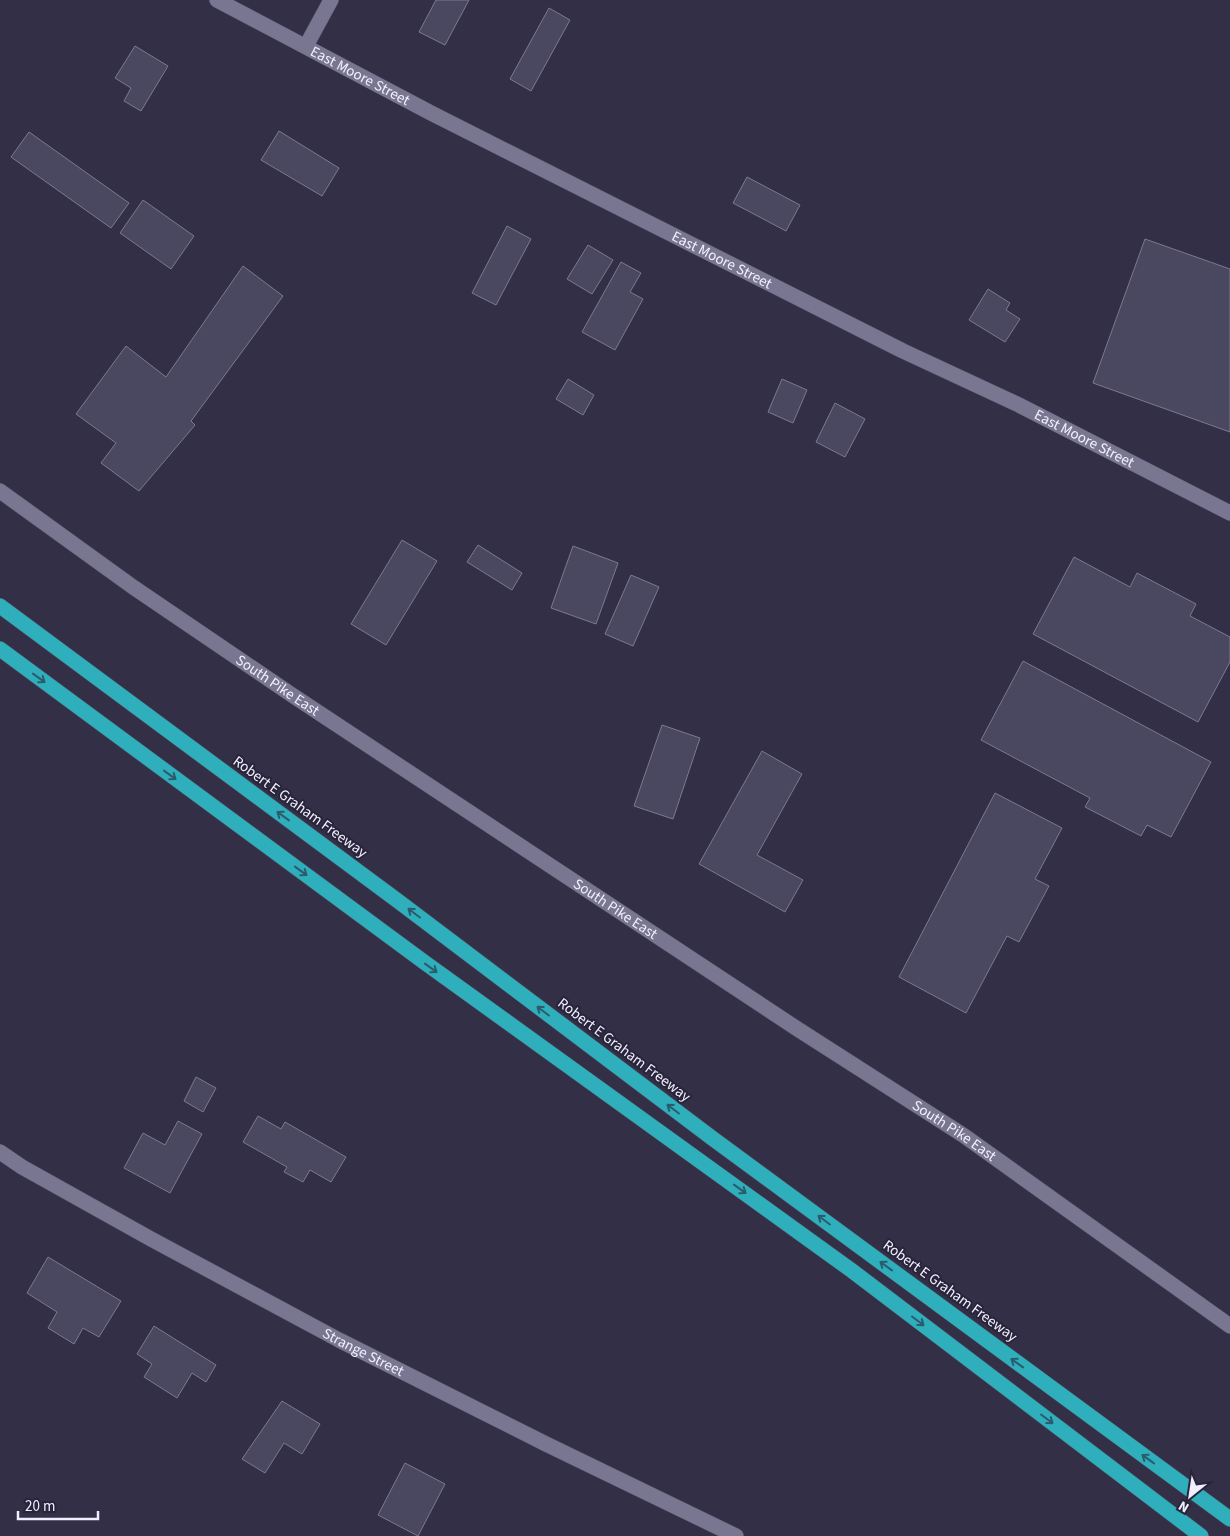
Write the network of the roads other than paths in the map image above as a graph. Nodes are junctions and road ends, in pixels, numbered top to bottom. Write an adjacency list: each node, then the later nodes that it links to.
1 (217, 0): 3 (street, East Moore Street)
2 (331, 0): 3 (street)
3 (306, 46): 5 (street, East Moore Street)
4 (0, 491): 9 (street, South Pike East)
5 (1230, 513)
6 (0, 606): 10 (highway, Robert E Graham Freeway, one-way to 6)
7 (0, 649): 12 (highway, one-way to 12)
8 (0, 1152): 11 (street, Strange Street)
9 (1230, 1326)
10 (1230, 1519)
11 (736, 1536)
12 (1201, 1536)

